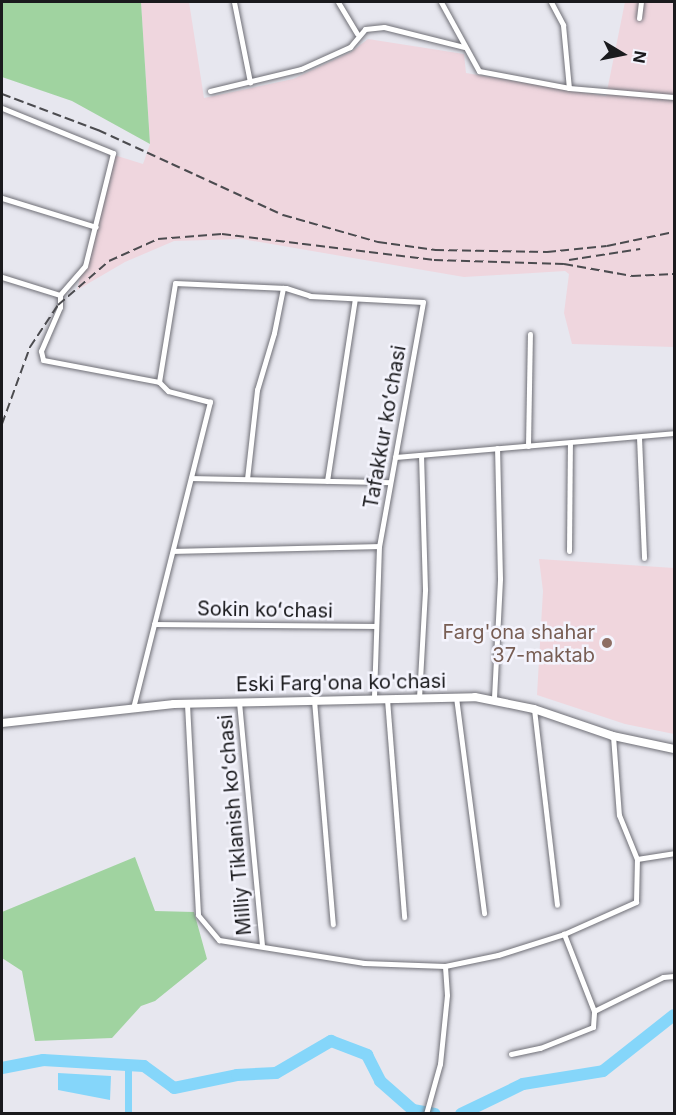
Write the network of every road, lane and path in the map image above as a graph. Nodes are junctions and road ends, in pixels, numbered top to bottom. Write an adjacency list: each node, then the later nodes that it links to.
1 (234, 2): 9 (street)
2 (338, 2): 7 (street)
3 (441, 2): 8 (street)
4 (551, 2): 10 (street)
5 (641, 2): 6 (street)
6 (639, 18)
7 (357, 34): 8 (street); 9 (street)
8 (464, 47): 10 (street)
9 (250, 82): 11 (street)
10 (569, 88): 12 (street)
11 (210, 91)
12 (675, 97)
13 (2, 108): 15 (street)
14 (2, 198): 15 (street)
15 (96, 227): 18 (street)
16 (2, 277): 18 (street)
17 (282, 288): 19 (street, Tafakkur koʻchasi); 21 (street); 30 (street)
18 (60, 295): 21 (street)
19 (355, 298): 28 (street, Tafakkur koʻchasi); 31 (street)
20 (530, 334): 25 (street)
21 (159, 382): 29 (street)
22 (675, 433): 23 (street)
23 (639, 437): 24 (street); 36 (street)
24 (570, 443): 25 (street); 35 (street)
25 (528, 446): 26 (street)
26 (497, 448): 27 (street); 41 (street)
27 (421, 454): 28 (street); 40 (street)
28 (395, 457): 32 (street, Tafakkur koʻchasi)
29 (191, 478): 30 (street); 34 (street)
30 (247, 479): 31 (street)
31 (327, 481): 32 (street)
32 (390, 482): 33 (street, Tafakkur koʻchasi)
33 (379, 546): 34 (street); 38 (street, Tafakkur koʻchasi)
34 (173, 550): 37 (street)
35 (569, 551)
36 (644, 558)
37 (154, 624): 38 (street, Sokin koʻchasi); 47 (street)
38 (376, 626): 42 (street, Tafakkur koʻchasi)
39 (456, 697): 40 (main road, Eski Farg'ona ko'chasi); 41 (main road, Eski Farg'ona ko'chasi); 55 (street)
40 (419, 698): 43 (main road, Eski Farg'ona ko'chasi)
41 (494, 698): 48 (main road, Eski Farg'ona ko'chasi)
42 (374, 699): 43 (main road, Eski Farg'ona ko'chasi); 44 (main road, Eski Farg'ona ko'chasi)
43 (387, 699): 56 (street)
44 (314, 700): 45 (main road, Eski Farg'ona ko'chasi); 57 (street)
45 (239, 702): 46 (main road, Eski Farg'ona ko'chasi); 59 (street, Milliy Tiklanish koʻchasi)
46 (187, 704): 47 (main road, Eski Farg'ona ko'chasi); 59 (street)
47 (133, 708): 49 (main road, Eski Farg'ona ko'chasi)
48 (534, 709): 50 (main road, Eski Farg'ona ko'chasi); 54 (street)
49 (2, 723)
50 (613, 735): 51 (main road, Eski Farg'ona ko'chasi); 53 (street)
51 (675, 750)
52 (675, 853): 53 (street)
53 (637, 859): 58 (street)
54 (557, 905)
55 (484, 913)
56 (404, 917)
57 (333, 924)
58 (564, 934): 60 (street); 62 (street)
59 (262, 945): 60 (street)
60 (445, 966): 64 (street)
61 (675, 976): 62 (street)
62 (594, 1011): 63 (street)
63 (511, 1054)
64 (426, 1112)

